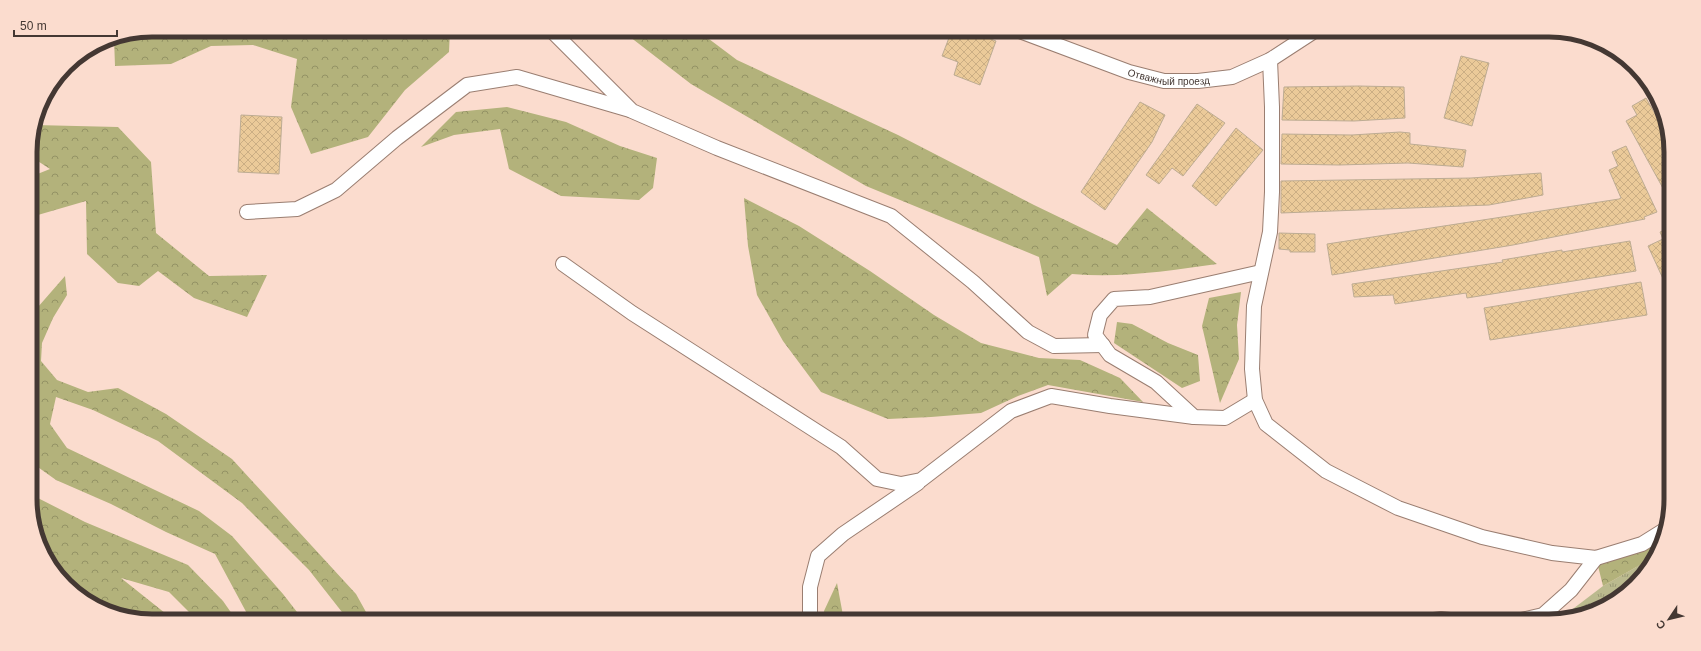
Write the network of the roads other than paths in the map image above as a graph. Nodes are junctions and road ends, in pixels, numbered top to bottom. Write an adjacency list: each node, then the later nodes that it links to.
1 (559, 37): 5 (street)
2 (1036, 37): 4 (street, Отважный проезд)
3 (1305, 37): 4 (street, Отважный проезд)
4 (1270, 60): 8 (street)
5 (632, 111): 6 (street); 9 (street)
6 (247, 212)
7 (563, 264): 12 (street)
8 (1261, 272): 9 (street); 10 (street)
9 (1103, 345): 11 (street)
10 (1254, 400): 11 (street); 14 (street)
11 (1194, 417): 12 (street)
12 (921, 480): 15 (street)
13 (1659, 534): 14 (street)
14 (1596, 558): 16 (street)
15 (810, 614)
16 (1544, 614)

